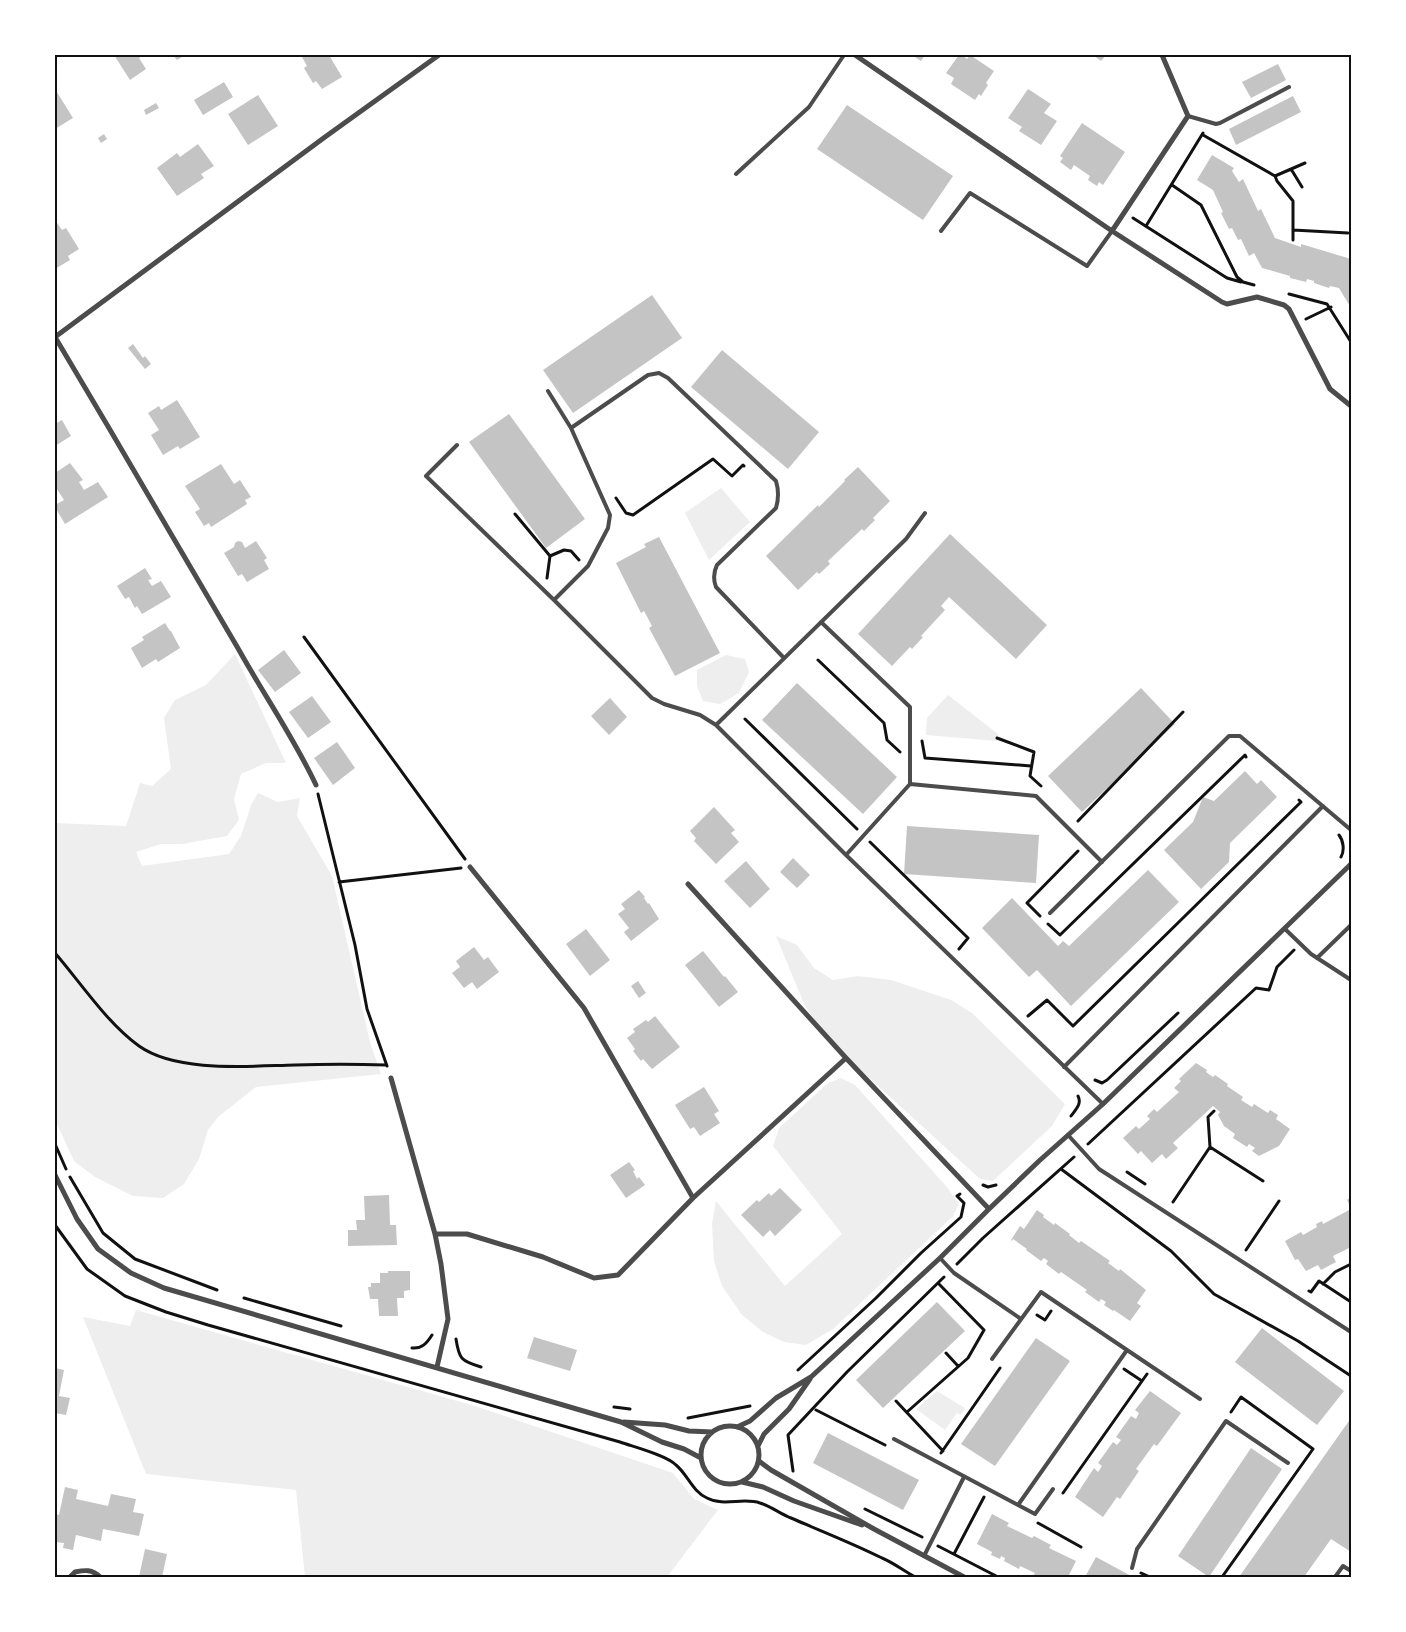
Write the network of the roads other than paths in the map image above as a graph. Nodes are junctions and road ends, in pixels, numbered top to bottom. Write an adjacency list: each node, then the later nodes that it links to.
1 (439, 55): 10 (street)
2 (844, 55): 7 (lane)
3 (855, 55): 9 (street)
4 (1162, 55): 6 (street)
5 (1289, 88): 6 (lane)
6 (1188, 116): 9 (street)
7 (736, 174)
8 (941, 231): 9 (lane)
9 (1112, 232): 12 (street)
10 (55, 337): 21 (street)
11 (548, 391): 13 (lane)
12 (1351, 406)
13 (571, 428): 16 (lane); 18 (lane)
14 (457, 445): 16 (lane)
15 (925, 513): 17 (lane)
16 (554, 600): 19 (lane)
17 (821, 622): 18 (lane); 20 (lane)
18 (784, 658): 19 (lane)
19 (716, 725): 24 (lane)
20 (910, 784): 24 (lane); 25 (lane)
21 (316, 785)
22 (1323, 806): 23 (lane); 25 (lane); 35 (lane)
23 (1351, 830)
24 (846, 855): 35 (lane)
25 (1102, 862): 29 (lane)
26 (1351, 864): 31 (street)
27 (470, 867): 40 (street)
28 (688, 884): 34 (street)
29 (1050, 913)
30 (1351, 925): 32 (lane)
31 (1285, 929): 32 (lane); 37 (street)
32 (1317, 958): 33 (lane)
33 (1351, 980)
34 (846, 1058): 40 (street); 41 (street)
35 (1064, 1066): 37 (lane)
36 (391, 1078): 42 (street)
37 (1103, 1104): 38 (street)
38 (1068, 1135): 41 (street); 45 (lane)
39 (55, 1175): 48 (street)
40 (693, 1198): 42 (street)
41 (989, 1209): 43 (street)
42 (435, 1234): 48 (street)
43 (940, 1258): 44 (lane); 49 (street)
44 (1021, 1319): 46 (lane); 47 (lane)
45 (1351, 1332)
46 (1127, 1350): 50 (lane); 62 (lane)
47 (992, 1359)
48 (437, 1367): 51 (street)
49 (811, 1377): 52 (street); 55 (street)
50 (1200, 1399)
51 (621, 1422): 53 (street); 56 (street)
52 (737, 1427): 53 (street); 55 (street)
53 (712, 1432): 56 (street)
54 (894, 1439): 59 (lane)
55 (758, 1446): 57 (street)
56 (700, 1458): 60 (street)
57 (759, 1460): 60 (street); 63 (street)
58 (1288, 1463): 65 (lane)
59 (964, 1477): 62 (lane); 64 (lane)
60 (742, 1482): 63 (street)
61 (1052, 1489): 62 (lane)
62 (1018, 1505)
63 (874, 1529): 64 (street)
64 (924, 1556): 69 (street)
65 (1132, 1568)
66 (1351, 1571): 70 (lane)
67 (70, 1577): 68 (street)
68 (100, 1577)
69 (964, 1577)
70 (1336, 1577)

